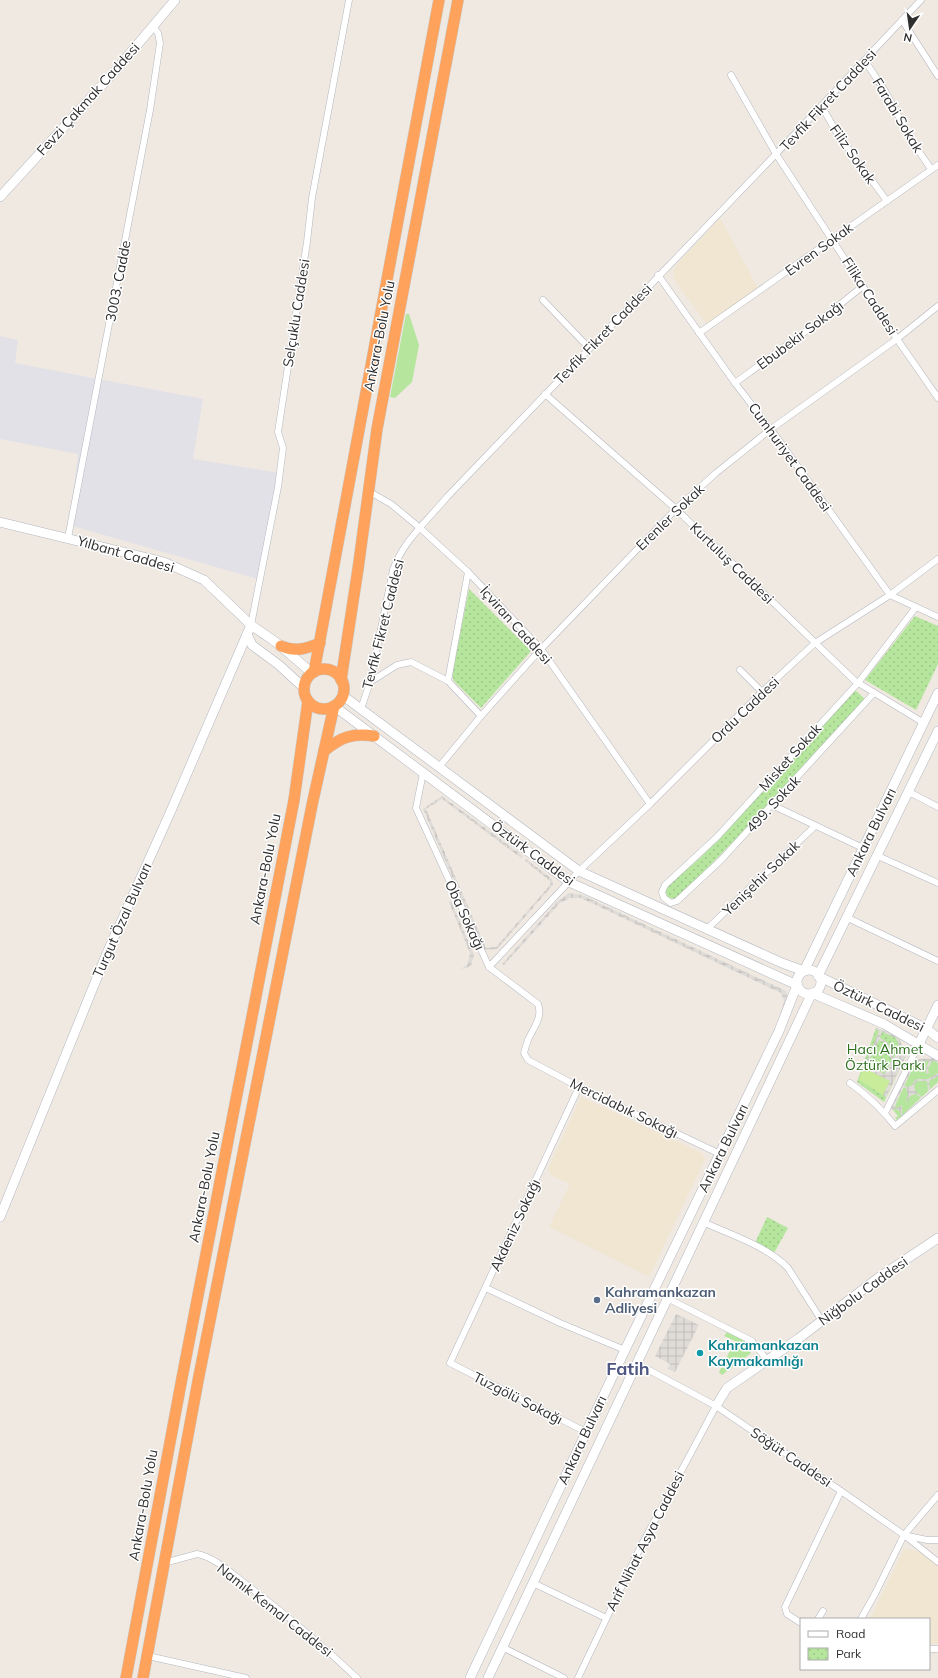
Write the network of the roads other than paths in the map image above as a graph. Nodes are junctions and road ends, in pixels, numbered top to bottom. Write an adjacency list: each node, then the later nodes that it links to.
1 (175, 0): 7 (street, Fevzi Çakmak Caddesi)
2 (349, 0): 39 (street, Selçuklu Caddesi)
3 (440, 0): 40 (highway, Ankara-Bolu Yolu)
4 (458, 0): 29 (highway, Ankara-Bolu Yolu)
5 (921, 0): 6 (street, Tevfik Fikret Caddesi)
6 (902, 20): 8 (street, Tevfik Fikret Caddesi); 10 (street)
7 (153, 26): 15 (street, Fevzi Çakmak Caddesi); 33 (street, 3003. Cadde)
8 (865, 61): 11 (street, Tevfik Fikret Caddesi); 14 (street, Farabi Sokak)
9 (731, 75): 12 (street, Filika Caddesi)
10 (938, 76)
11 (822, 107): 12 (street, Tevfik Fikret Caddesi); 16 (street, Filiz Sokak)
12 (776, 154): 17 (street, Filika Caddesi); 18 (street, Tevfik Fikret Caddesi)
13 (938, 164): 14 (street, Evren Sokak)
14 (931, 169): 16 (street, Evren Sokak)
15 (0, 197)
16 (887, 201): 17 (street, Evren Sokak)
17 (832, 238): 19 (street, Filika Caddesi); 22 (street, Evren Sokak)
18 (658, 275): 22 (street, Cumhuriyet Caddesi); 24 (street, Tevfik Fikret Caddesi)
19 (863, 286): 23 (street, Filika Caddesi); 25 (street, Ebubekir Sokağı)
20 (543, 300): 24 (street)
21 (938, 306): 23 (street, Erenler Sokak)
22 (699, 333): 25 (street, Cumhuriyet Caddesi)
23 (897, 339): 27 (street, Filika Caddesi); 28 (street, Erenler Sokak)
24 (589, 348): 26 (street, Tevfik Fikret Caddesi)
25 (735, 383): 28 (street, Cumhuriyet Caddesi)
26 (545, 394): 30 (street, Kurtuluş Caddesi); 32 (street, Tevfik Fikret Caddesi)
27 (937, 395)
28 (771, 429): 30 (street, Erenler Sokak); 36 (street, Cumhuriyet Caddesi)
29 (368, 491): 32 (street, İçviran Caddesi); 46 (highway, Ankara-Bolu Yolu)
30 (676, 509): 41 (street, Kurtuluş Caddesi); 43 (street, Erenler Sokak)
31 (0, 522): 33 (street, Yılbant Caddesi)
32 (420, 528): 35 (street, İçviran Caddesi); 48 (street, Tevfik Fikret Caddesi)
33 (68, 538): 39 (street, Yılbant Caddesi)
34 (938, 559): 36 (street, Ordu Caddesi)
35 (468, 572): 43 (street, İçviran Caddesi); 47 (street)
36 (890, 595): 37 (street, Cumhuriyet Caddesi); 41 (street, Ordu Caddesi)
37 (916, 607): 38 (street, Cumhuriyet Caddesi); 49 (street, Misket Sokak)
38 (938, 617)
39 (249, 630): 42 (street, Yılbant Caddesi); 50 (street, Yılbant Caddesi); 95 (street, Turgut Özal Bulvarı)
40 (320, 643): 42 (highway); 45 (highway, Ankara-Bolu Yolu)
41 (815, 643): 49 (street, Kurtuluş Caddesi); 51 (street, Ordu Caddesi)
42 (281, 646): 45 (street, Yılbant Caddesi)
43 (541, 649): 58 (street, Erenler Sokak); 66 (street, İçviran Caddesi)
44 (740, 670): 51 (street)
45 (313, 673): 46 (highway); 50 (highway)
46 (341, 680): 54 (highway)
47 (448, 681): 48 (street); 58 (street)
48 (370, 682): 57 (street, Tevfik Fikret Caddesi)
49 (858, 683): 52 (street, Kurtuluş Caddesi); 75 (street, Misket Sokak)
50 (304, 688): 55 (highway)
51 (762, 692): 66 (street, Ordu Caddesi)
52 (874, 693): 59 (street, Kurtuluş Caddesi); 67 (street, 499. Sokak)
53 (938, 693): 59 (street, Ankara Bulvarı)
54 (342, 695): 56 (highway); 57 (street, Öztürk Caddesi)
55 (308, 701): 56 (highway); 121 (highway, Ankara-Bolu Yolu)
56 (334, 706): 61 (street, Öztürk Caddesi); 62 (highway)
57 (361, 709): 63 (street, Öztürk Caddesi)
58 (481, 716): 63 (street, Erenler Sokak)
59 (924, 723): 70 (street, Ankara Bulvarı)
60 (938, 731): 65 (street, Ankara Bulvarı)
61 (374, 736): 62 (highway); 64 (street, Öztürk Caddesi)
62 (324, 751): 112 (highway)
63 (439, 767): 72 (street, Öztürk Caddesi)
64 (423, 773): 73 (street, Öztürk Caddesi); 79 (street, Oba Sokağı)
65 (909, 792): 68 (street); 71 (street, Ankara Bulvarı)
66 (650, 804): 72 (street, Ordu Caddesi)
67 (772, 805): 69 (street); 75 (street, 499. Sokak)
68 (938, 807)
69 (815, 826): 70 (street); 77 (street, Yenişehir Sokak)
70 (863, 848): 80 (street, Ankara Bulvarı)
71 (878, 856): 74 (street); 76 (street, Ankara Bulvarı)
72 (579, 871): 73 (street, Ordu Caddesi); 77 (street, Öztürk Caddesi)
73 (569, 882): 79 (street, Ordu Caddesi); 82 (street, Öztürk Caddesi)
74 (938, 883)
75 (665, 900)
76 (848, 918): 78 (street); 81 (street, Ankara Bulvarı)
77 (707, 929): 80 (street, Öztürk Caddesi)
78 (938, 961)
79 (489, 967): 89 (street, Oba Sokağı)
80 (804, 971): 81 (street); 82 (street, Ankara Bulvarı)
81 (818, 976): 83 (street, Ankara Bulvarı); 85 (street, Öztürk Caddesi)
82 (797, 985): 83 (street); 94 (street, Ankara Bulvarı)
83 (812, 993): 87 (street, Öztürk Caddesi); 96 (street, Ankara Bulvarı)
84 (938, 1005): 85 (street)
85 (927, 1029): 86 (street, Öztürk Caddesi); 87 (street)
86 (938, 1038)
87 (920, 1044): 88 (street, Öztürk Caddesi); 93 (street)
88 (938, 1056)
89 (528, 1060): 91 (street, Mercidabık Sokağı)
90 (850, 1083): 93 (street)
91 (579, 1087): 94 (street, Mercidabık Sokağı); 98 (street, Akdeniz Sokağı)
92 (938, 1090): 93 (street)
93 (885, 1113)
94 (720, 1154): 101 (street, Ankara Bulvarı)
95 (0, 1217)
96 (704, 1222): 99 (street, Ankara Bulvarı); 100 (street)
97 (938, 1238): 100 (street, Niğbolu Caddesi)
98 (486, 1288): 101 (street); 104 (street, Akdeniz Sokağı)
99 (667, 1298): 102 (street); 103 (street, Ankara Bulvarı)
100 (822, 1320): 102 (street, Niğbolu Caddesi)
101 (624, 1350): 106 (street, Ankara Bulvarı)
102 (767, 1360): 105 (street, Niğbolu Caddesi)
103 (636, 1362): 105 (street, Söğüt Caddesi); 113 (street, Ankara Bulvarı)
104 (450, 1364): 106 (street, Tuzgölü Sokağı)
105 (716, 1406): 107 (street, Söğüt Caddesi); 115 (street, Arif Nihat Asya Caddesi)
106 (586, 1432): 125 (street, Ankara Bulvarı)
107 (841, 1491): 109 (street, Söğüt Caddesi); 118 (street)
108 (938, 1495): 109 (street)
109 (904, 1535): 110 (street); 111 (street, Söğüt Caddesi); 117 (street)
110 (938, 1540)
111 (938, 1562)
112 (164, 1563): 120 (highway); 124 (street, Namık Kemal Caddesi)
113 (533, 1583): 115 (street); 119 (street, Ankara Bulvarı)
114 (824, 1611): 116 (street)
115 (606, 1618): 128 (street, Arif Nihat Asya Caddesi)
116 (819, 1618)
117 (862, 1618)
118 (800, 1622)
119 (502, 1647): 126 (street, Ankara Bulvarı); 127 (street)
120 (148, 1656): 122 (highway); 123 (street)
121 (126, 1678)
122 (143, 1678)
123 (246, 1678)
124 (358, 1678)
125 (470, 1678)
126 (488, 1678)
127 (564, 1678)
128 (578, 1678)

